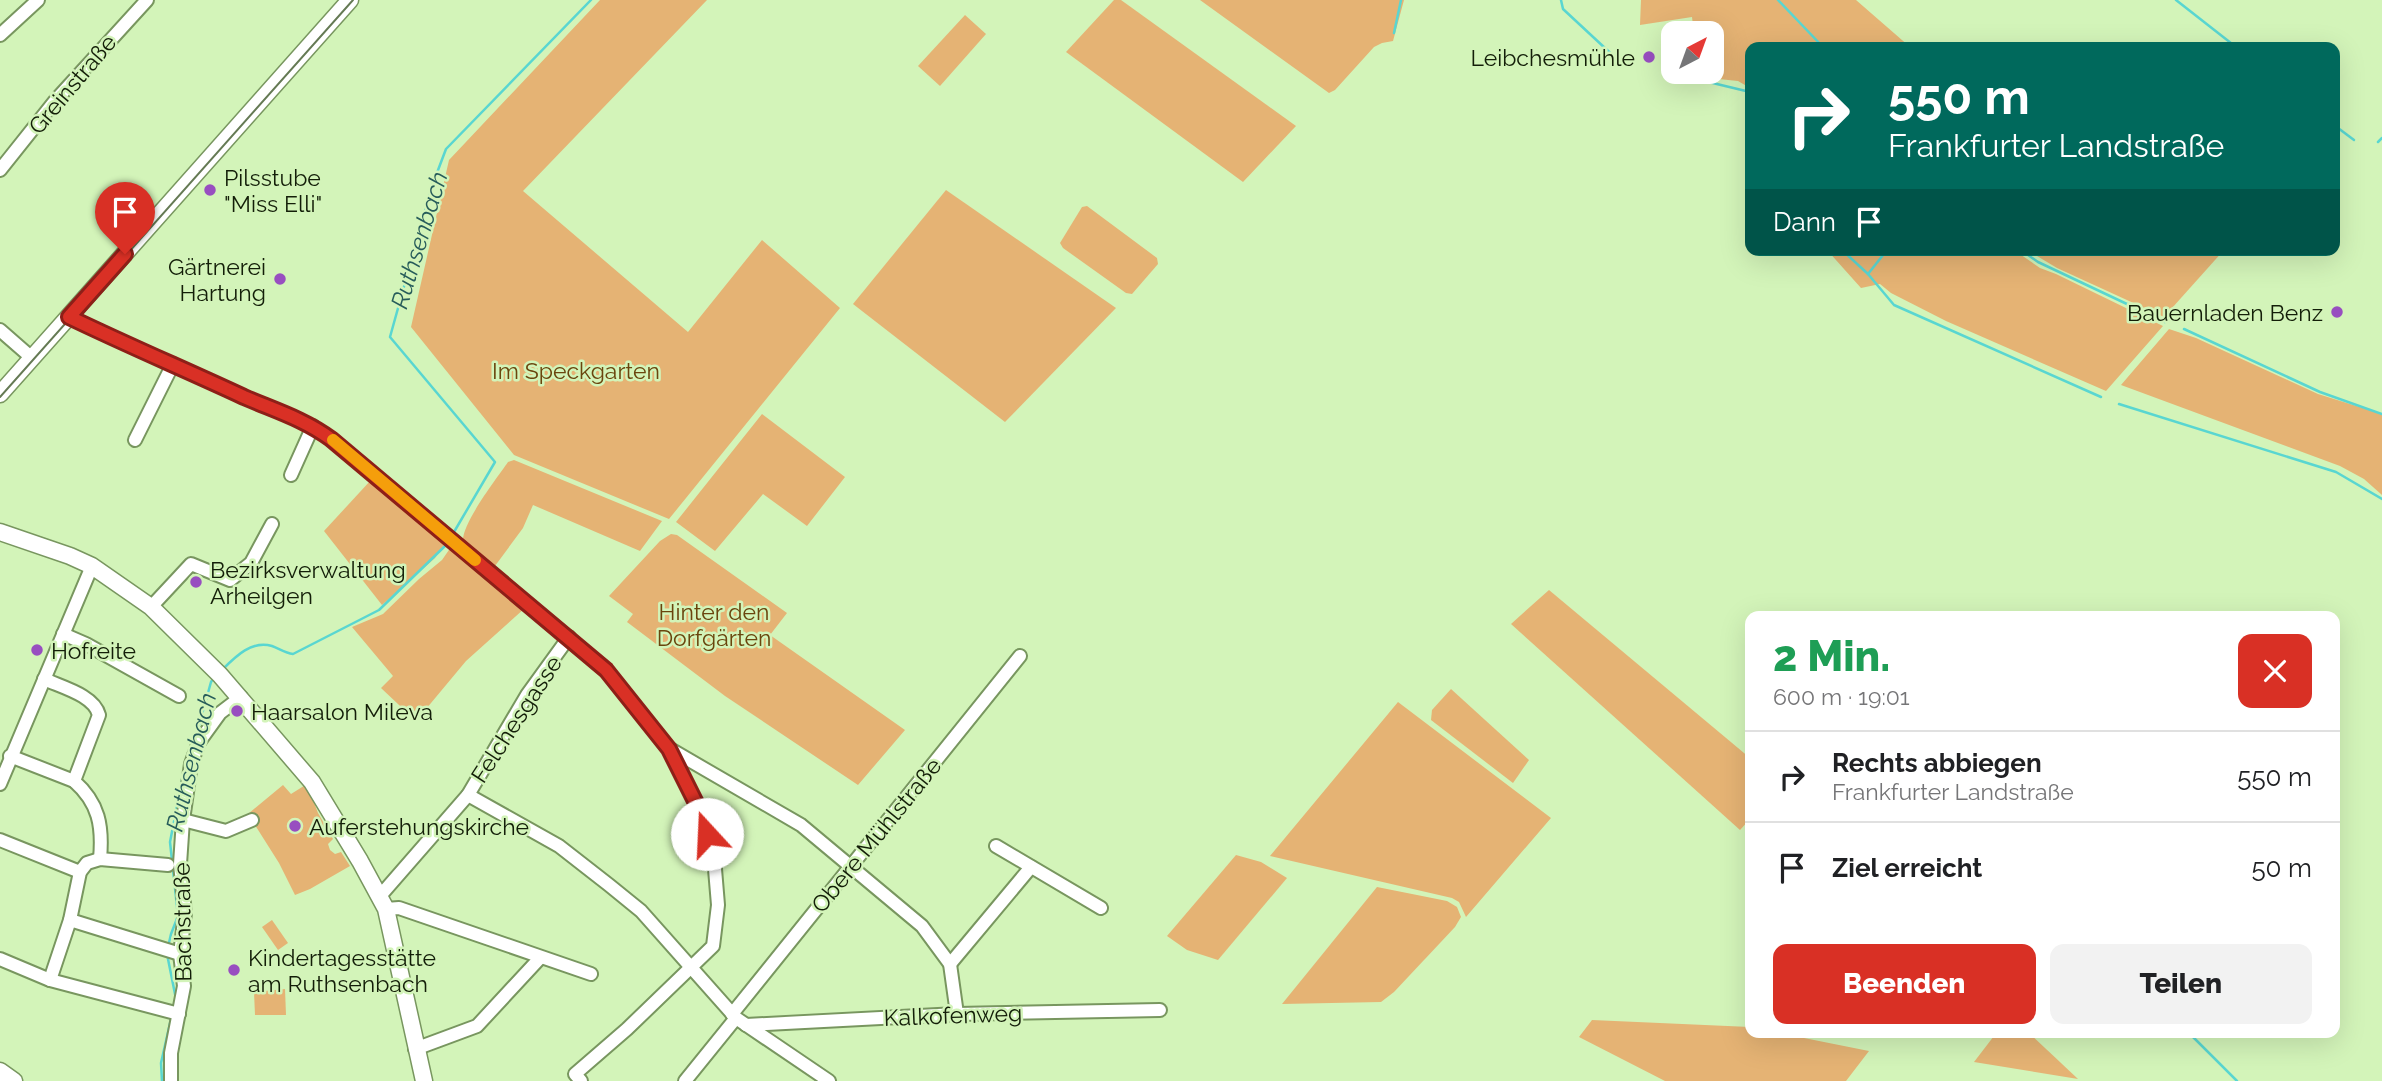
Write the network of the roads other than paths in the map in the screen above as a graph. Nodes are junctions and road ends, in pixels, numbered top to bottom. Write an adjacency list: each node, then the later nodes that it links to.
1 (38, 0): 4 (street)
2 (147, 0): 5 (street, Greinstraße)
3 (350, 0): 6 (street)
4 (0, 35)
5 (0, 170)
6 (69, 317): 8 (street); 9 (street)
7 (0, 330): 8 (street)
8 (32, 358): 10 (street)
9 (173, 364): 11 (street); 12 (street)
10 (0, 394)
11 (313, 426): 13 (street); 19 (street)
12 (135, 440)
13 (291, 475)
14 (272, 524): 17 (street)
15 (0, 533): 16 (street)
16 (92, 566): 17 (street); 18 (street)
17 (151, 607): 23 (street)
18 (64, 634): 21 (street); 22 (street)
19 (569, 637): 24 (street); 28 (street, Felchesgasse)
20 (1020, 656): 35 (street, Obere Mühlstraße)
21 (44, 679): 25 (street); 26 (street)
22 (179, 696)
23 (241, 697): 30 (street, Bachstraße); 38 (street)
24 (669, 749): 35 (street); 45 (street)
25 (10, 756): 26 (street); 27 (street)
26 (74, 781): 33 (street)
27 (0, 783)
28 (468, 795): 38 (street, Felchesgasse); 45 (street)
29 (251, 820): 30 (street)
30 (183, 821): 41 (street, Bachstraße)
31 (0, 840): 37 (street)
32 (996, 846): 36 (street)
33 (100, 859): 34 (street); 37 (street)
34 (168, 865)
35 (851, 865): 44 (street); 51 (street, Obere Mühlstraße)
36 (1031, 867): 39 (street); 44 (street)
37 (80, 872): 40 (street)
38 (383, 902): 42 (street); 52 (street)
39 (1101, 908)
40 (71, 920): 41 (street); 47 (street)
41 (180, 954): 49 (street, Bachstraße)
42 (540, 958): 46 (street); 52 (street)
43 (0, 959): 47 (street)
44 (950, 964): 50 (street)
45 (690, 967): 51 (street); 54 (street)
46 (591, 974)
47 (50, 980): 49 (street)
48 (1160, 1010): 50 (street, Kalkofenweg)
49 (174, 1012): 56 (street, Bachstraße)
50 (957, 1014): 51 (street, Kalkofenweg)
51 (738, 1019): 58 (street, Obere Mühlstraße); 59 (street)
52 (415, 1049): 57 (street)
53 (0, 1071): 55 (street)
54 (578, 1078)
55 (14, 1081)
56 (171, 1081)
57 (424, 1081)
58 (685, 1081)
59 (829, 1081)

